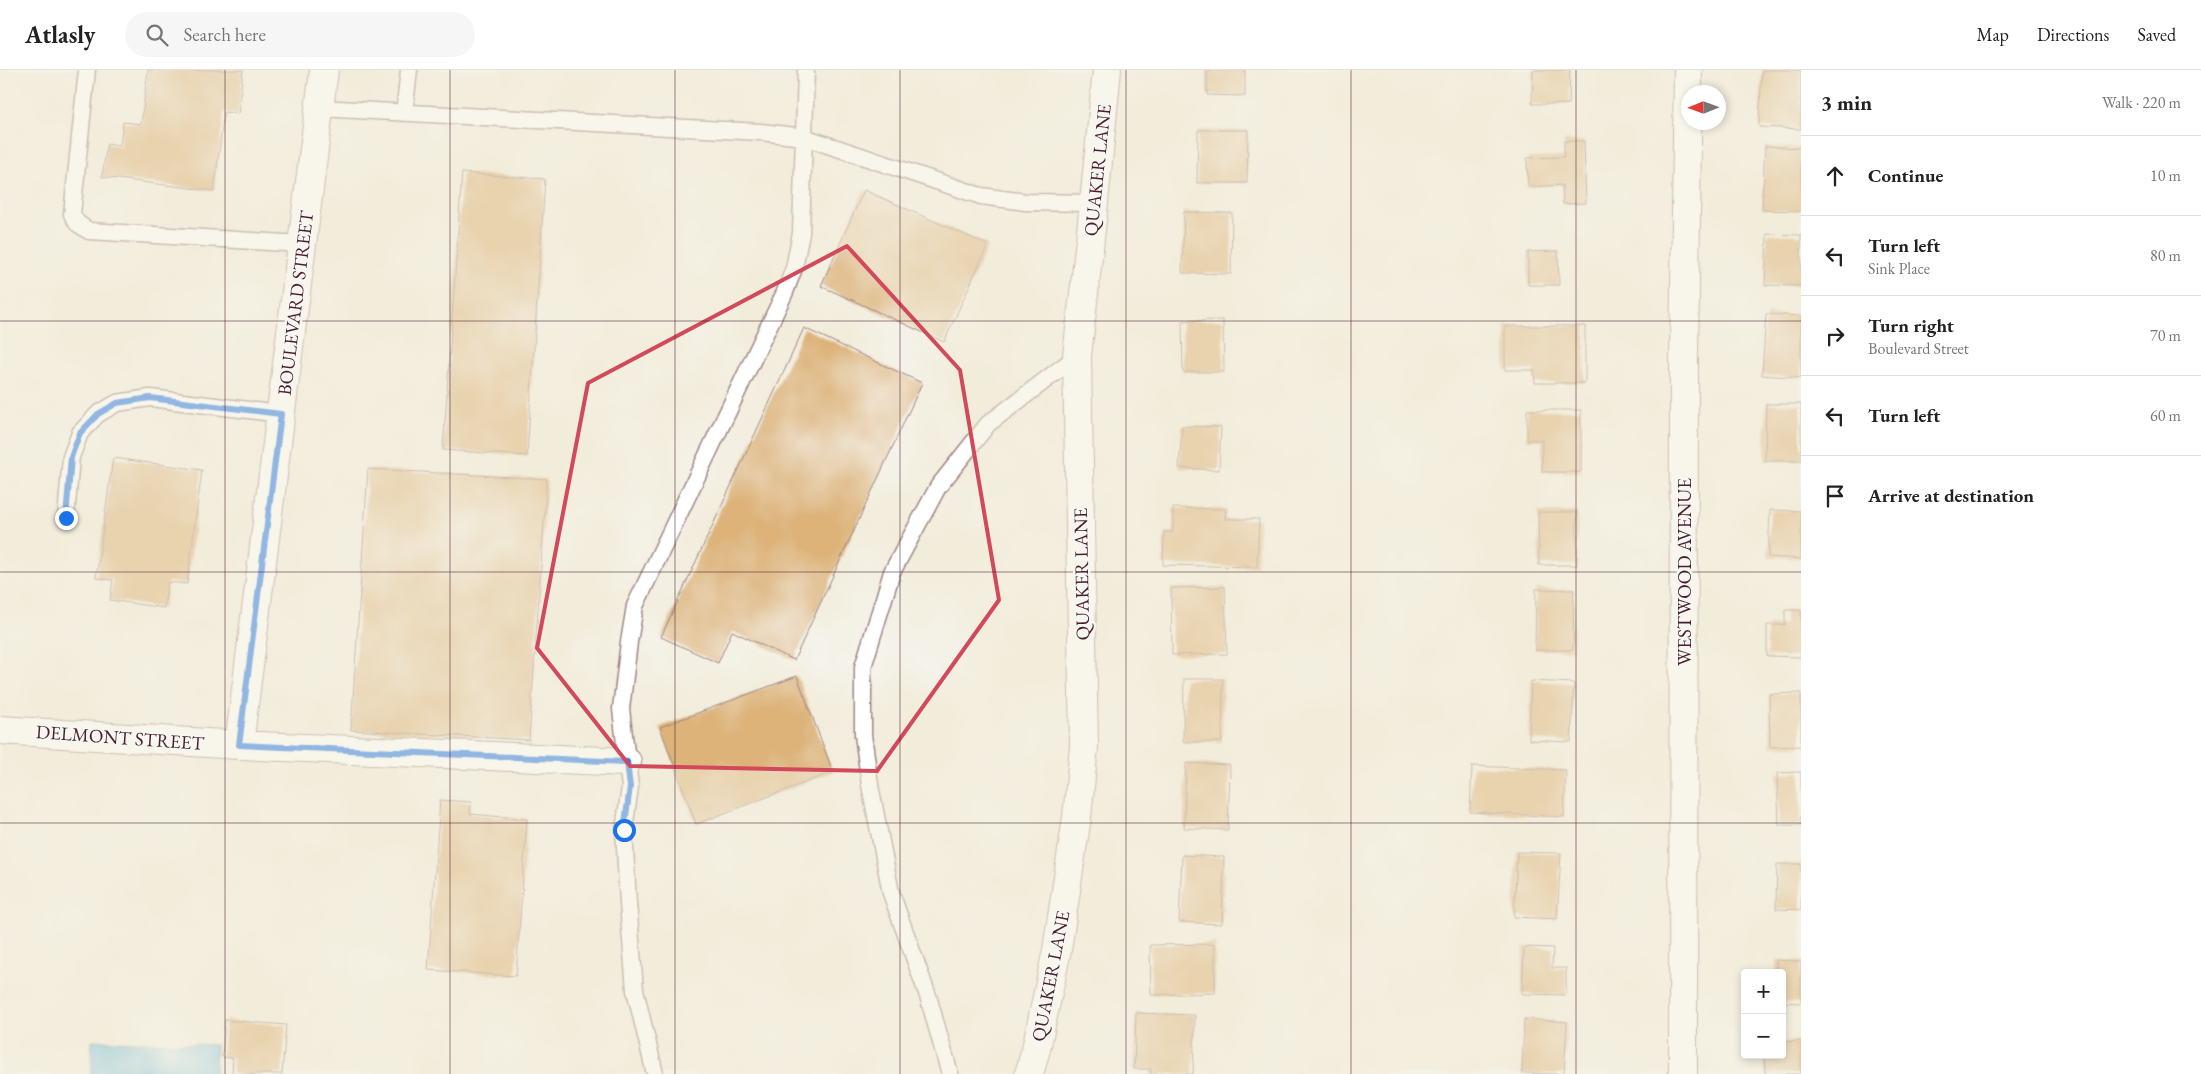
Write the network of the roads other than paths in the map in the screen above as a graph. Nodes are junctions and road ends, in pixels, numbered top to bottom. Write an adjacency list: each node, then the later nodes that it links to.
1 (87, 70): 11 (lane)
2 (324, 70): 7 (street, BOULEVARD STREET)
3 (409, 70): 8 (lane)
4 (806, 70): 9 (lane)
5 (1107, 70): 10 (street, QUAKER LANE)
6 (1688, 70): 21 (street, WESTWOOD AVENUE)
7 (319, 108): 8 (lane); 11 (street, BOULEVARD STREET)
8 (404, 113): 9 (lane)
9 (804, 137): 10 (lane); 17 (lane)
10 (1094, 203): 12 (street, QUAKER LANE)
11 (302, 244): 13 (street, BOULEVARD STREET)
12 (1077, 356): 19 (lane); 20 (street, QUAKER LANE)
13 (281, 414): 14 (lane); 16 (street, BOULEVARD STREET)
14 (66, 518)
15 (0, 730): 16 (street, DELMONT STREET)
16 (239, 745): 17 (street, DELMONT STREET)
17 (627, 762): 18 (lane)
18 (655, 1074)
19 (950, 1074)
20 (1029, 1074)
21 (1683, 1074)

